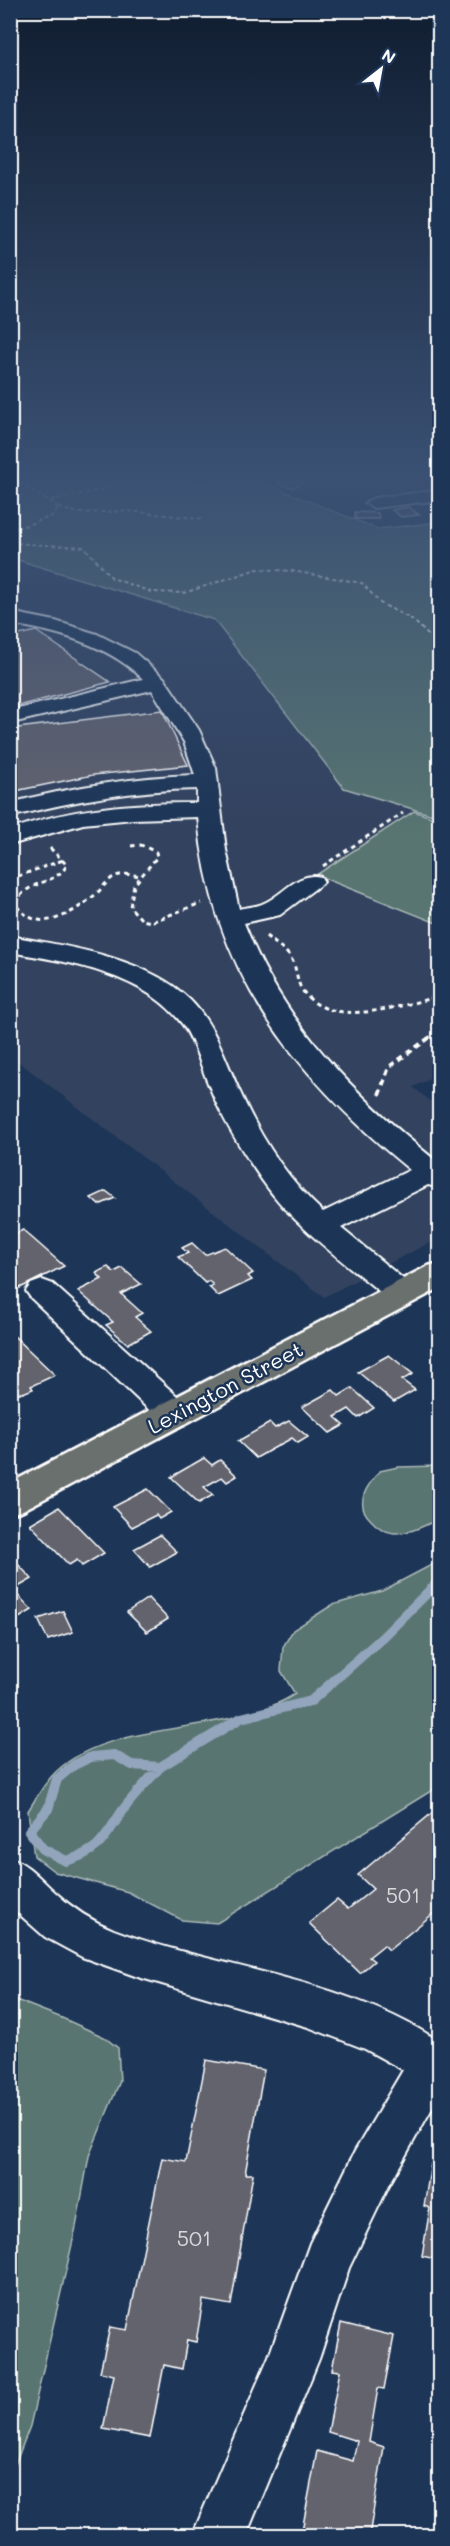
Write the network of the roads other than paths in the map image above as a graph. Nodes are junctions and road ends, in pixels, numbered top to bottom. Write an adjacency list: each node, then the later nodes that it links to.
1 (14, 617): 2 (lane)
2 (157, 682): 3 (lane); 4 (lane)
3 (16, 716)
4 (208, 782): 5 (lane); 6 (lane)
5 (10, 810)
6 (209, 810): 7 (lane); 9 (lane)
7 (10, 838)
8 (317, 874): 9 (lane)
9 (220, 910): 11 (lane)
10 (10, 944): 12 (lane)
11 (435, 1175): 12 (lane)
12 (321, 1225): 15 (lane)
13 (440, 1274): 15 (main road, Lexington Street)
14 (42, 1291): 16 (lane)
15 (402, 1293): 16 (main road, Lexington Street)
16 (175, 1414): 17 (main road, Lexington Street)
17 (10, 1500)
18 (10, 1876): 19 (lane)
19 (436, 2066): 20 (lane)
20 (219, 2535)

